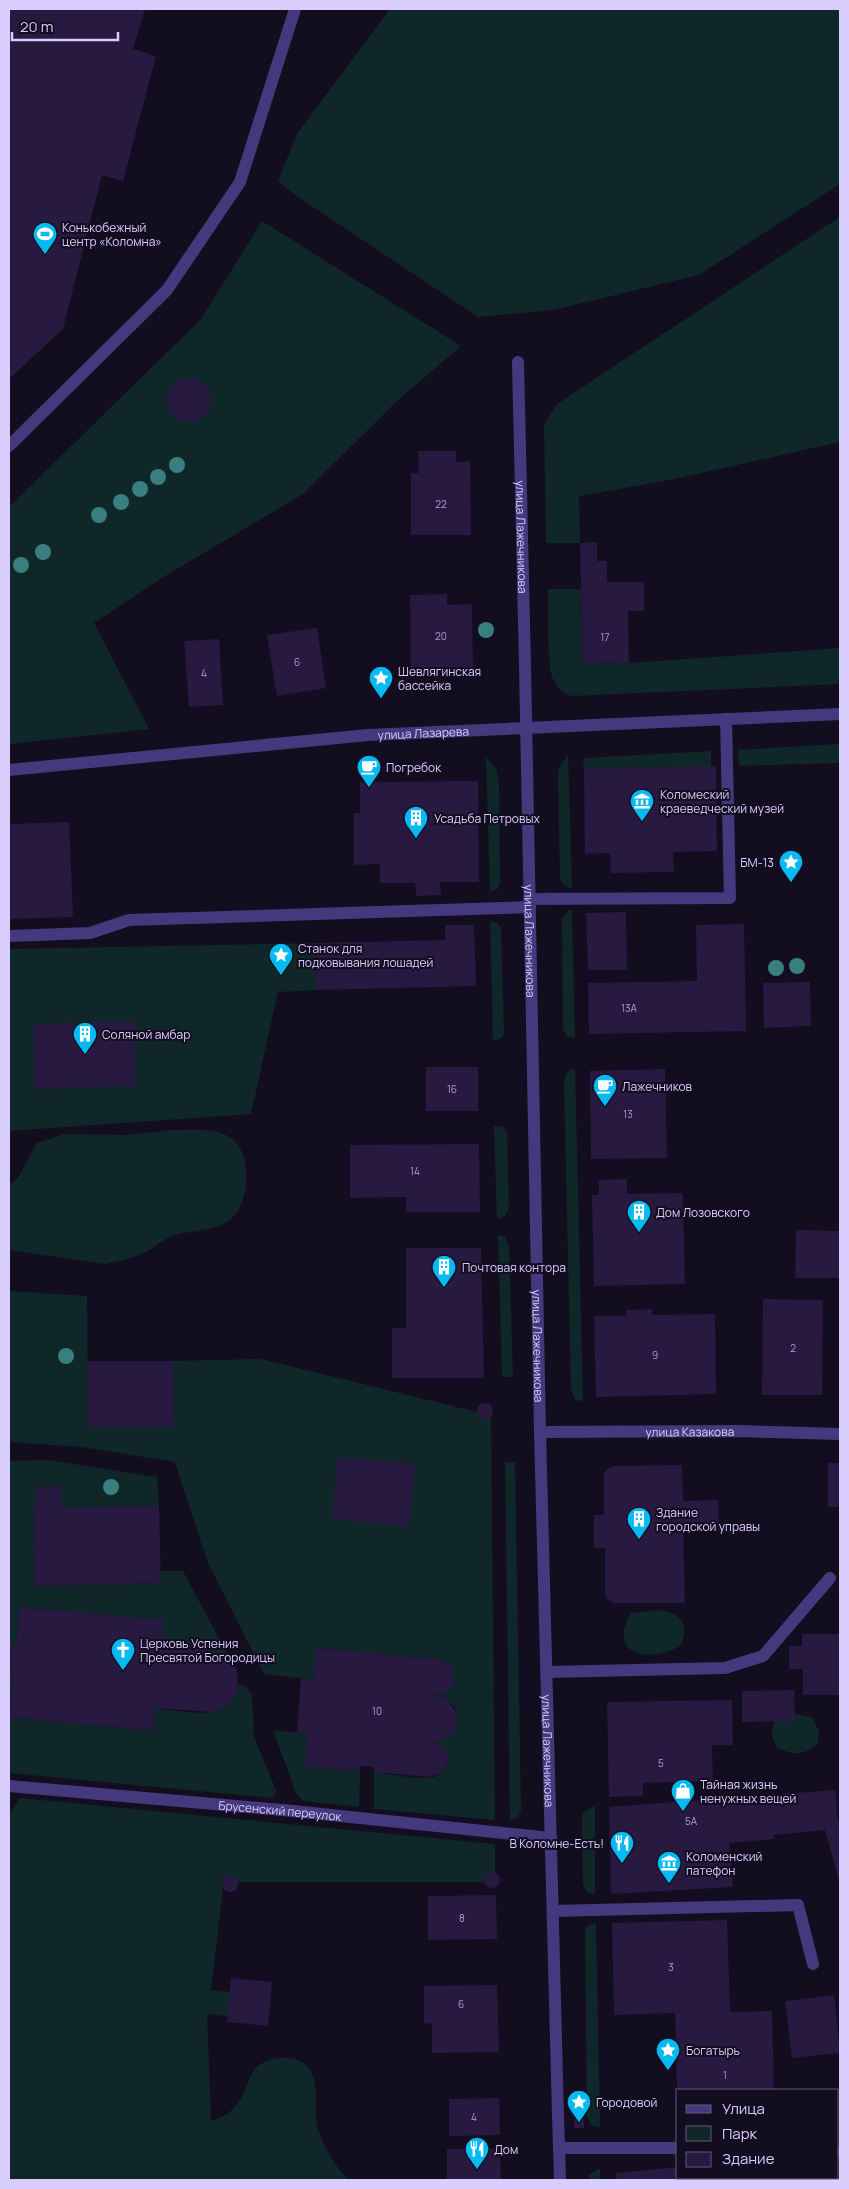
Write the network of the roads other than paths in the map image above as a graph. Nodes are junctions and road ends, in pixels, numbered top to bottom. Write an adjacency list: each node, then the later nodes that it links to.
1 (295, 9): 3 (street)
2 (518, 362): 6 (street, улица Лажечникова)
3 (9, 446)
4 (840, 714): 5 (street, улица Лазарева)
5 (726, 719): 6 (street, улица Лазарева); 8 (street)
6 (527, 729): 7 (street, улица Лазарева); 8 (street, улица Лажечникова)
7 (9, 770)
8 (530, 903): 9 (street); 10 (street, улица Лажечникова)
9 (9, 936)
10 (540, 1432): 11 (street, улица Казакова); 13 (street, улица Лажечникова)
11 (840, 1434)
12 (830, 1578): 13 (street)
13 (547, 1672): 15 (street, улица Лажечникова)
14 (9, 1786): 15 (street, Брусенский переулок)
15 (552, 1838): 16 (street, улица Лажечникова)
16 (553, 1911): 17 (street); 18 (street, улица Лажечникова)
17 (814, 1964)
18 (559, 2148): 19 (street); 20 (street, улица Лажечникова)
19 (676, 2148)
20 (560, 2180)

